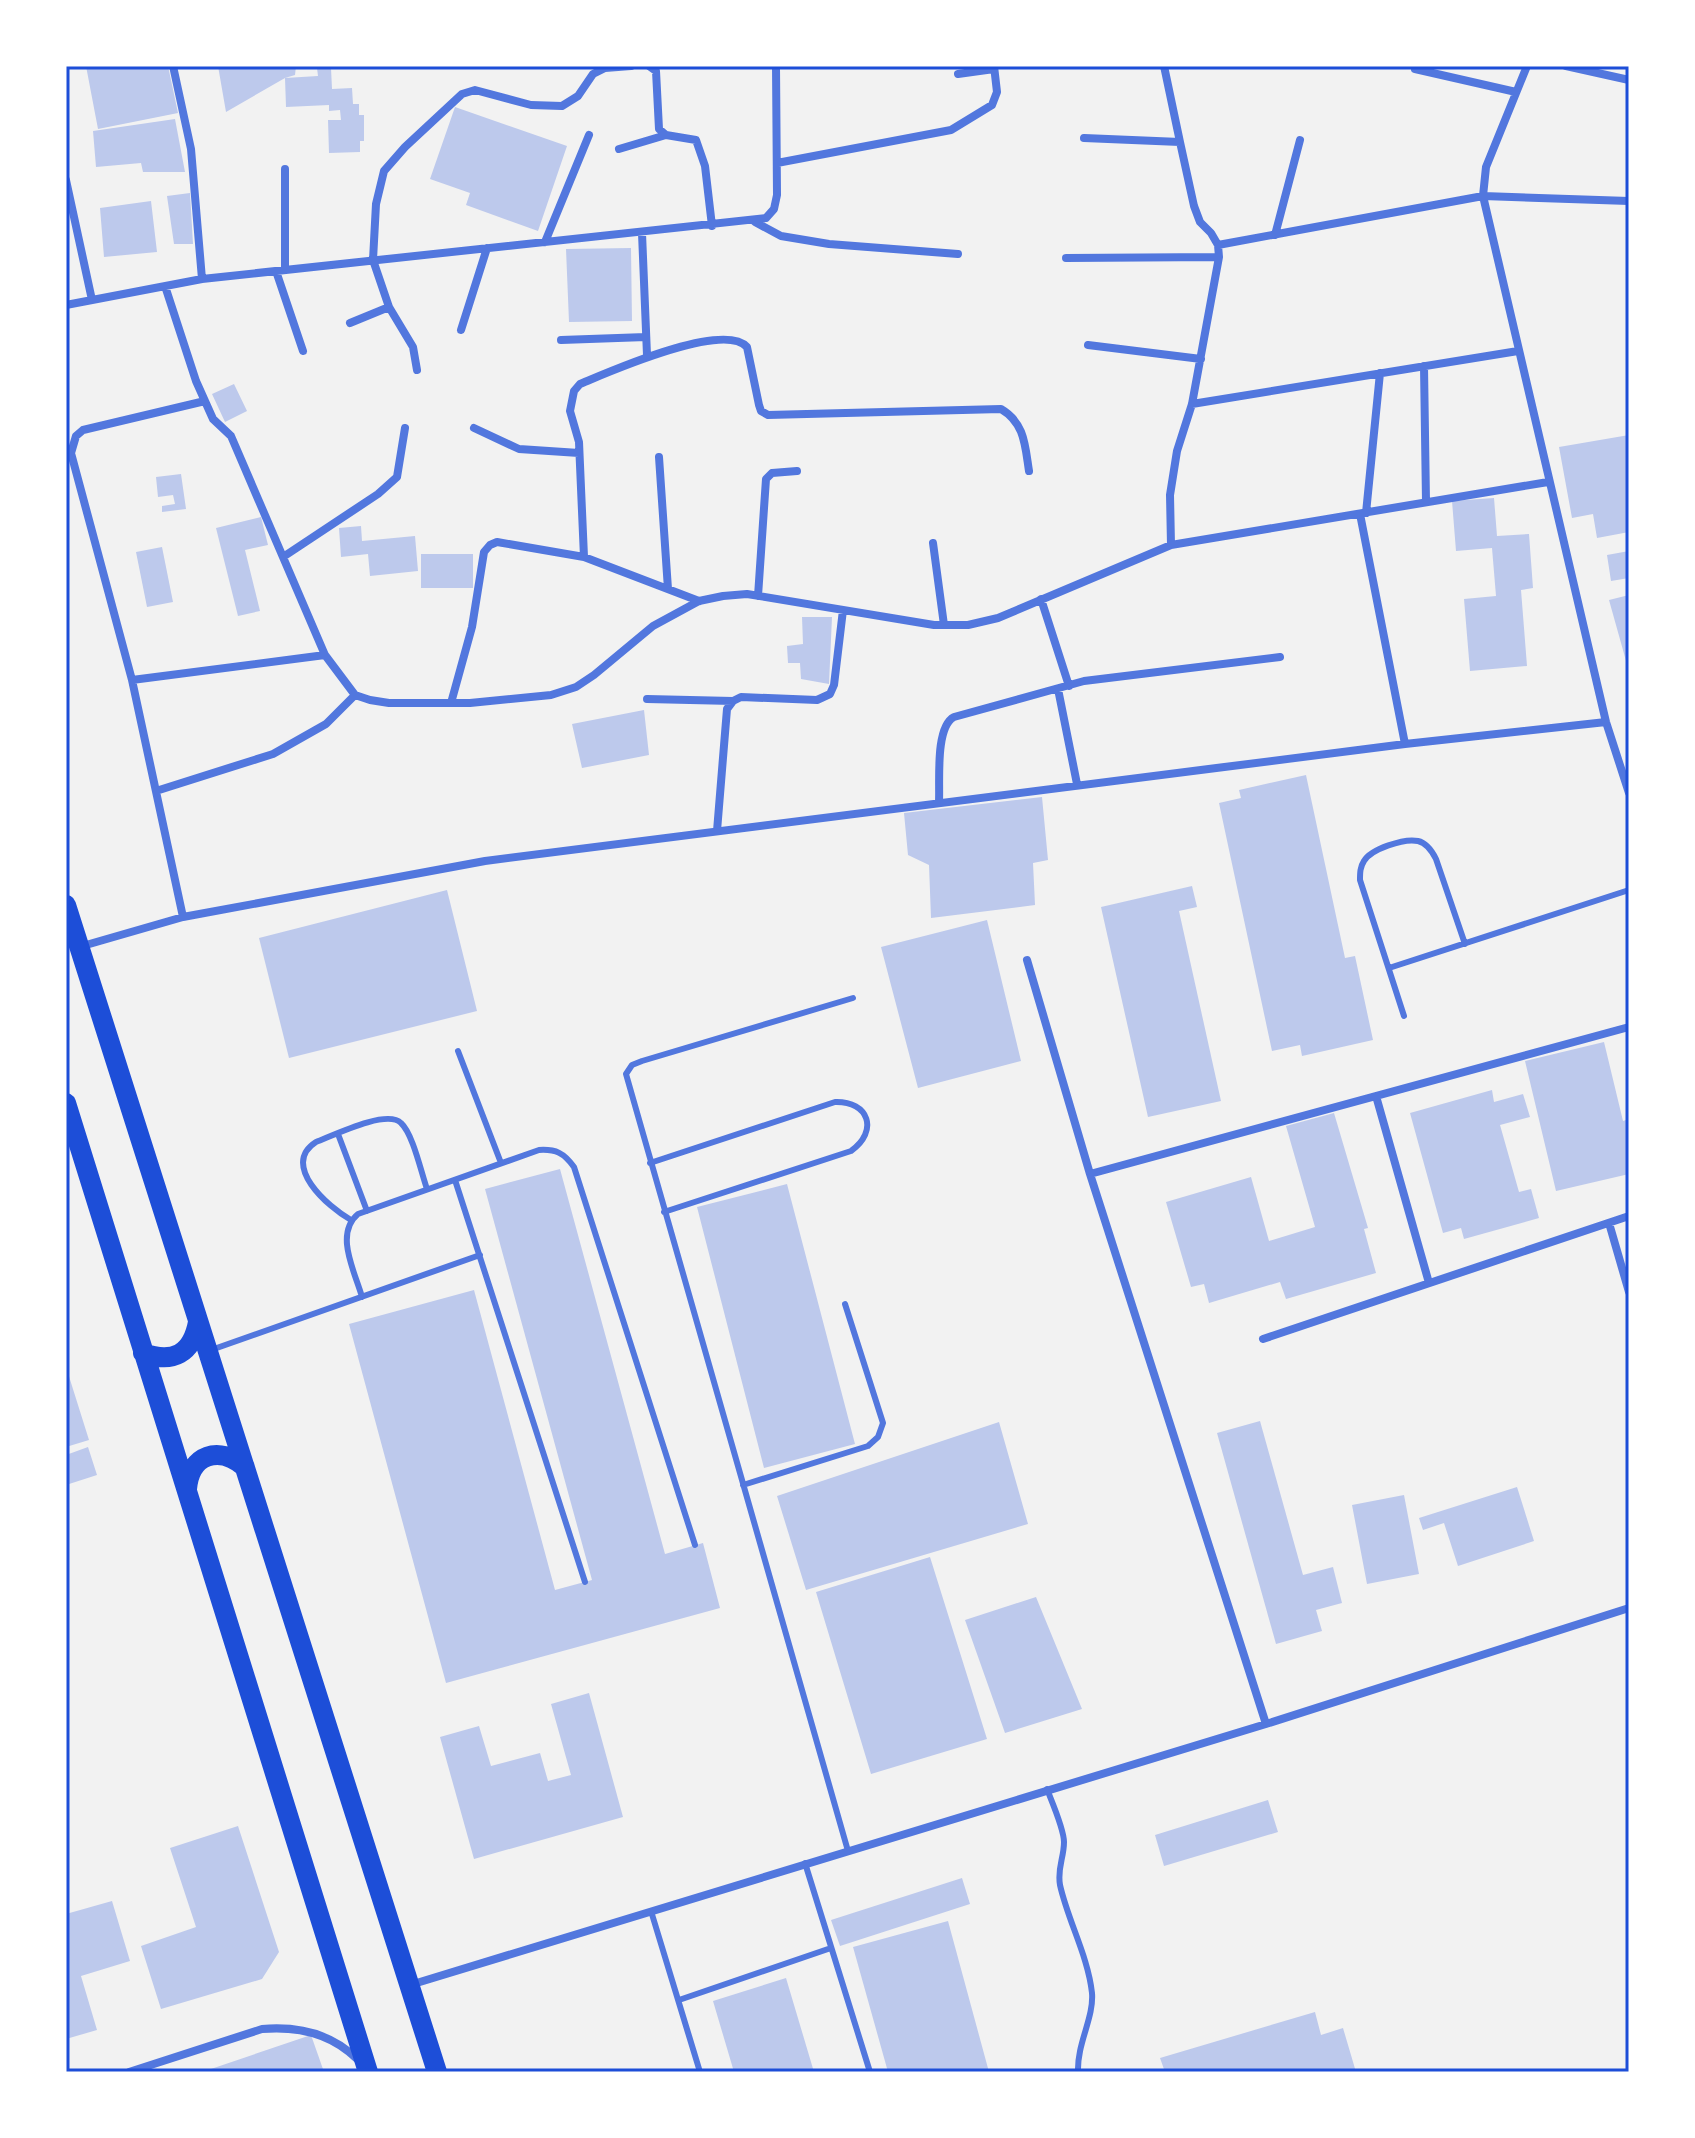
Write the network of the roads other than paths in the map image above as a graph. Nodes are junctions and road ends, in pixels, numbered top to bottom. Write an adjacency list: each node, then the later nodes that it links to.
1 (173, 66): 36 (street)
2 (631, 66): 34 (street)
3 (649, 66): 14 (street)
4 (776, 66): 19 (street)
5 (1164, 66): 17 (street)
6 (1527, 66): 12 (street)
7 (1566, 66): 11 (street)
8 (994, 68): 10 (street); 19 (street)
9 (1415, 69): 12 (street)
10 (958, 74)
11 (1629, 80)
12 (1516, 92): 22 (street)
13 (589, 135): 28 (street)
14 (666, 135): 18 (street); 25 (street)
15 (1084, 138): 17 (street)
16 (1300, 140): 27 (street)
17 (1180, 142): 29 (street)
18 (619, 149)
19 (777, 163): 24 (street)
20 (285, 169): 35 (street)
21 (66, 180): 38 (street)
22 (1483, 196): 23 (street); 27 (street); 47 (street)
23 (1629, 201)
24 (754, 221): 25 (street); 31 (street)
25 (712, 226): 26 (street)
26 (642, 233): 28 (street); 43 (street)
27 (1275, 235): 29 (street)
28 (545, 242): 30 (street)
29 (1218, 245): 32 (street)
30 (487, 248): 34 (street); 42 (street)
31 (958, 254)
32 (1219, 257): 33 (street); 49 (street)
33 (1066, 258)
34 (373, 260): 35 (street); 40 (street)
35 (281, 270): 36 (street); 46 (street)
36 (202, 279): 37 (street)
37 (165, 286): 38 (street); 53 (street)
38 (92, 300): 39 (street)
39 (66, 305)
40 (389, 307): 41 (street); 51 (street)
41 (350, 323)
42 (461, 330)
43 (646, 337): 44 (street); 48 (street)
44 (561, 340)
45 (1088, 345): 49 (street)
46 (303, 351)
47 (1518, 351): 50 (street); 61 (street)
48 (647, 355): 57 (street); 60 (street)
49 (1201, 359): 54 (street)
50 (1424, 366): 52 (street); 62 (street)
51 (417, 370)
52 (1380, 373): 54 (street); 63 (street)
53 (205, 401): 66 (street); 76 (street)
54 (1192, 404): 65 (street)
55 (405, 428): 66 (street)
56 (474, 428): 57 (street)
57 (579, 453): 67 (street)
58 (659, 457): 68 (street)
59 (797, 471): 69 (street)
60 (1029, 471)
61 (1548, 482): 62 (street); 83 (street)
62 (1426, 502): 63 (street)
63 (1363, 513): 65 (street); 84 (street)
64 (933, 543): 73 (street)
65 (1171, 545): 70 (street)
66 (283, 557): 74 (street)
67 (584, 557): 68 (street); 82 (street)
68 (668, 589): 71 (street)
69 (758, 596): 71 (street); 72 (street)
70 (1041, 599): 73 (street); 77 (street)
71 (699, 601): 82 (street)
72 (843, 610): 73 (street); 81 (street)
73 (944, 625)
74 (325, 655): 76 (street); 79 (street)
75 (1280, 657): 77 (street)
76 (132, 680): 86 (street)
77 (1069, 686): 78 (street)
78 (1058, 689): 85 (street); 88 (street)
79 (355, 695): 82 (street); 86 (street)
80 (647, 699): 81 (street)
81 (733, 701): 89 (street)
82 (451, 703)
83 (1606, 722): 84 (street); 87 (street)
84 (1405, 744): 85 (street)
85 (1077, 784): 88 (street)
86 (156, 791): 92 (street)
87 (1629, 793)
88 (939, 802): 89 (street)
89 (717, 831): 92 (street)
90 (1629, 890): 93 (lane)
91 (66, 905): 94 (main road)
92 (183, 917): 94 (street)
93 (1465, 944): 96 (lane); 96 (lane)
94 (78, 947): 119 (main road)
95 (1027, 960): 106 (street)
96 (1389, 968): 98 (lane)
97 (853, 998): 105 (lane)
98 (1404, 1016)
99 (1629, 1027): 101 (street)
100 (458, 1051): 104 (lane)
101 (1376, 1096): 106 (street); 115 (street)
102 (66, 1103): 122 (main road)
103 (338, 1134): 108 (lane); 109 (lane); 112 (lane)
104 (501, 1163): 107 (lane); 126 (lane)
105 (650, 1163): 110 (lane); 110 (lane)
106 (1090, 1174): 129 (street)
107 (455, 1180): 108 (lane); 114 (lane)
108 (427, 1189): 109 (lane)
109 (367, 1211): 112 (lane)
110 (664, 1212): 124 (lane)
111 (1629, 1216): 113 (street)
112 (351, 1220): 117 (lane)
113 (1609, 1223): 115 (street); 116 (street)
114 (480, 1255): 117 (lane); 127 (lane)
115 (1429, 1283): 120 (street)
116 (1629, 1292)
117 (362, 1297): 121 (lane)
118 (845, 1304): 124 (lane)
119 (198, 1322): 121 (main road); 122 (main road)
120 (1263, 1339)
121 (208, 1351): 123 (main road)
122 (143, 1353): 125 (main road)
123 (245, 1467): 125 (main road); 135 (main road)
124 (743, 1485): 131 (lane)
125 (187, 1490): 137 (main road)
126 (695, 1545)
127 (585, 1582)
128 (1629, 1608): 129 (street)
129 (1266, 1724): 130 (street)
130 (1047, 1789): 131 (street); 142 (lane)
131 (848, 1851): 132 (street)
132 (805, 1863): 133 (street); 134 (lane)
133 (651, 1911): 135 (street); 136 (lane)
134 (831, 1948): 136 (lane); 141 (lane)
135 (409, 1986): 139 (main road)
136 (679, 2000): 140 (lane)
137 (367, 2069): 138 (street)
138 (129, 2072)
139 (437, 2072)
140 (700, 2072)
141 (870, 2072)
142 (1078, 2072)

